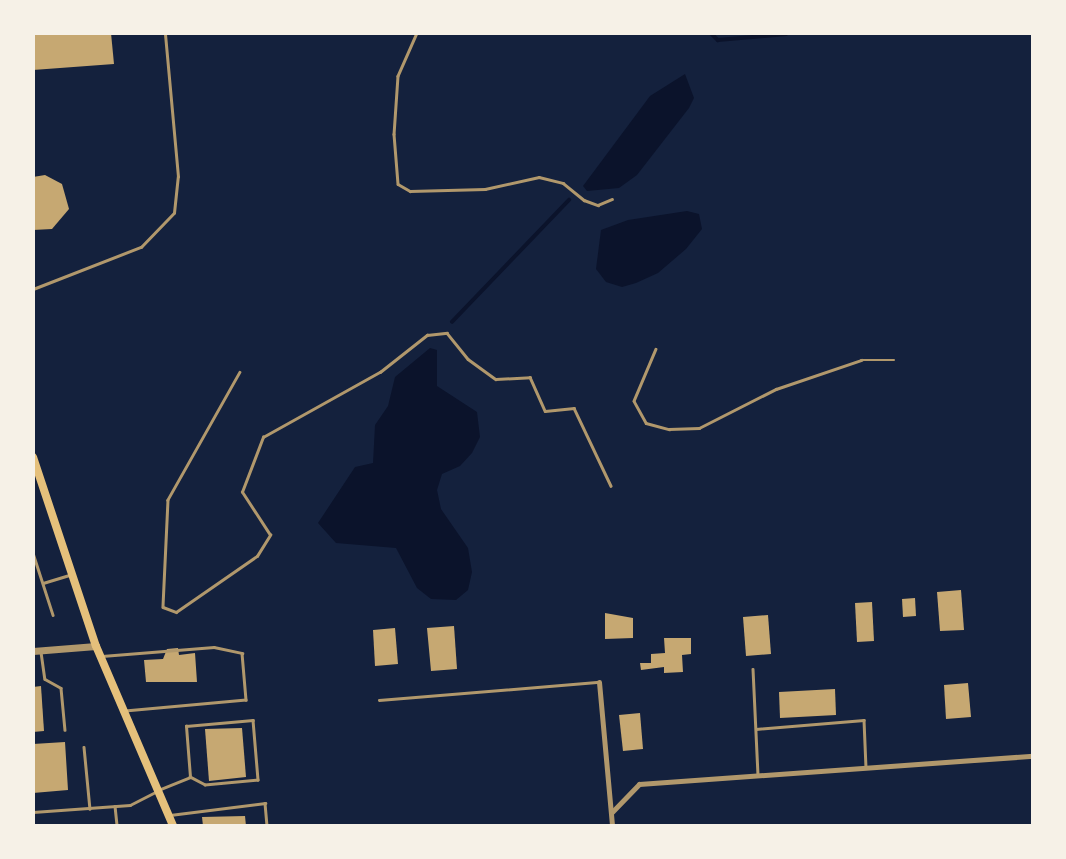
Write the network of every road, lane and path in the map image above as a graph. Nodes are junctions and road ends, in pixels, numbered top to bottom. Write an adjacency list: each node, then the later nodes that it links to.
1 (165, 33): 4 (lane)
2 (417, 33): 3 (lane)
3 (612, 199)
4 (33, 289)
5 (656, 349): 6 (lane)
6 (894, 360)
7 (240, 372): 9 (lane)
8 (33, 457): 10 (main road)
9 (611, 486)
10 (43, 487): 11 (lane); 13 (main road)
11 (33, 490)
12 (33, 554): 14 (lane)
13 (72, 574): 14 (lane); 16 (main road)
14 (43, 583): 15 (lane)
15 (53, 615)
16 (96, 646): 17 (street); 18 (main road)
17 (37, 650): 24 (lane)
18 (100, 656): 22 (main road); 22 (lane)
19 (753, 669): 23 (lane)
20 (599, 682): 21 (lane); 34 (street)
21 (379, 700)
22 (123, 711): 30 (main road)
23 (756, 729): 27 (lane); 28 (lane)
24 (65, 730)
25 (84, 747): 32 (lane)
26 (1033, 756): 27 (street)
27 (866, 768): 28 (street)
28 (758, 776): 34 (street)
29 (190, 777): 29 (lane); 30 (lane)
30 (157, 791): 31 (lane); 35 (main road)
31 (115, 806): 32 (lane); 36 (lane)
32 (90, 809): 33 (lane)
33 (33, 812)
34 (612, 812): 39 (street)
35 (168, 816): 37 (main road); 38 (lane)
36 (117, 826)
37 (173, 826)
38 (267, 826)
39 (612, 826)

